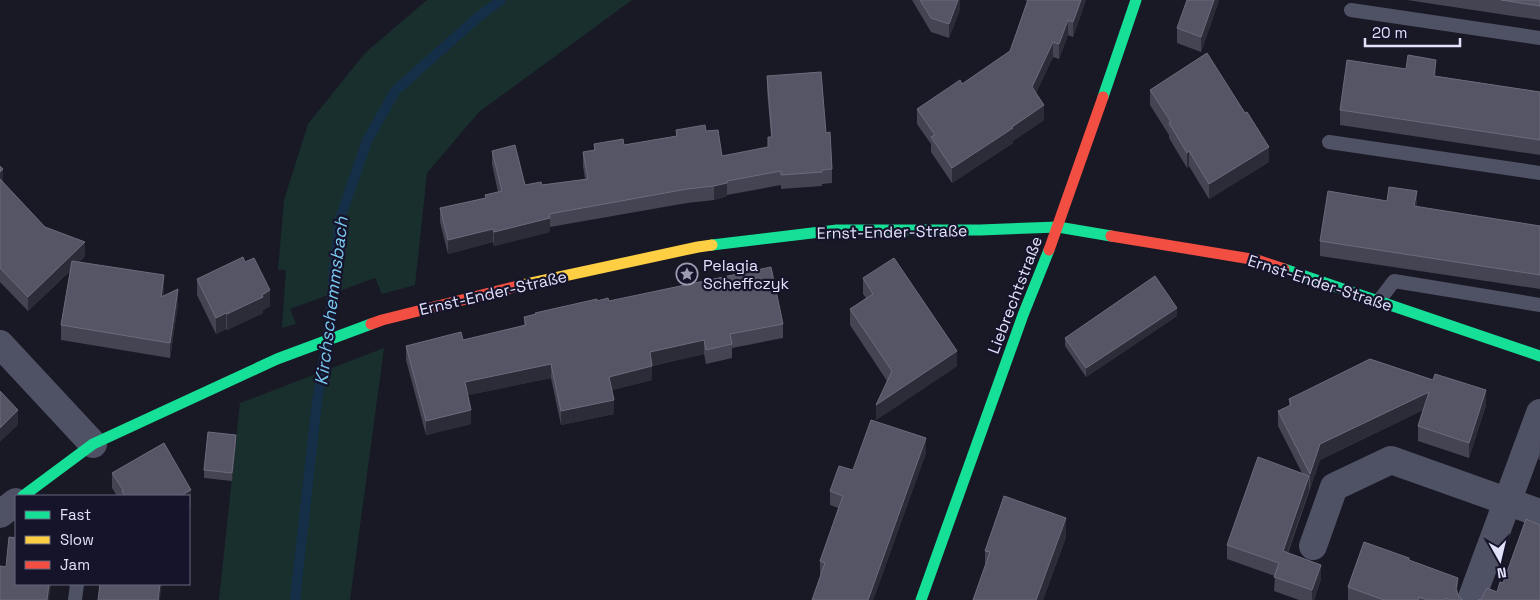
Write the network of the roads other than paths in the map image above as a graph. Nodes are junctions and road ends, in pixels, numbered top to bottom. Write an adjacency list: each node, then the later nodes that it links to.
1 (1136, 0): 6 (street, Liebrechtstraße)
2 (1351, 10): 3 (lane)
3 (1540, 38)
4 (1329, 142): 5 (lane)
5 (1540, 173)
6 (1058, 227): 7 (street, Ernst-Ender-Straße); 12 (street, Ernst-Ender-Straße); 21 (street, Liebrechtstraße)
7 (1378, 302): 8 (lane); 10 (street, Ernst-Ender-Straße)
8 (1540, 305)
9 (0, 344): 12 (street)
10 (1540, 356)
11 (1540, 413): 14 (street)
12 (93, 444): 13 (street, Ernst-Ender-Straße)
13 (31, 495)
14 (1508, 501): 16 (street); 18 (street); 22 (street)
15 (15, 505): 17 (street, Ernst-Ender-Straße)
16 (1540, 513)
17 (0, 514)
18 (1312, 546)
19 (77, 585): 20 (lane)
20 (76, 600)
21 (921, 600)
22 (1471, 600)

